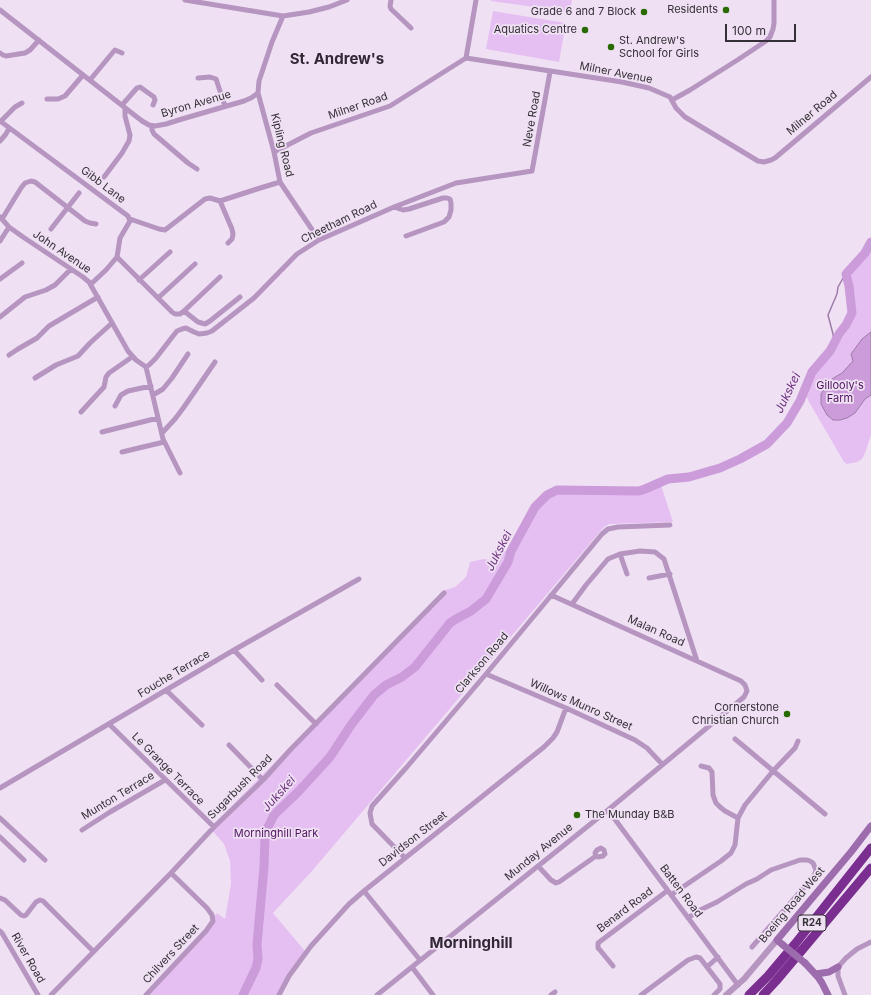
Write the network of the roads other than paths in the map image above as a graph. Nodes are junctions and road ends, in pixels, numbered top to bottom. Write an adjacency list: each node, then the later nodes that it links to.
1 (185, 0): 7 (street)
2 (347, 0): 7 (street)
3 (391, 0): 8 (street)
4 (476, 0): 12 (street)
5 (774, 0): 20 (street)
6 (0, 10): 9 (street, Byron Avenue)
7 (283, 16): 18 (street)
8 (411, 28)
9 (39, 40): 10 (street); 14 (street, Byron Avenue)
10 (0, 53)
11 (122, 53): 17 (street)
12 (466, 58): 13 (street, Milner Avenue); 29 (street, Milner Road)
13 (550, 72): 20 (street, Milner Avenue); 32 (street, Neve Road)
14 (83, 75): 17 (street, Byron Avenue); 19 (street)
15 (871, 77): 30 (street, Milner Road)
16 (198, 78): 23 (street)
17 (90, 80): 24 (street, Byron Avenue)
18 (258, 93): 23 (street, Byron Avenue); 29 (street, Kipling Road)
19 (47, 98)
20 (672, 100): 30 (street, Milner Avenue)
21 (22, 103): 25 (street)
22 (153, 105): 24 (street)
23 (225, 106): 26 (street, Byron Avenue)
24 (124, 107): 26 (street, Byron Avenue); 33 (street)
25 (0, 121): 27 (street, Gibb Lane)
26 (152, 126): 31 (street)
27 (9, 128): 28 (street); 40 (street, Gibb Lane)
28 (0, 141)
29 (274, 152): 34 (street, Kipling Road)
30 (764, 162)
31 (197, 169)
32 (532, 171): 37 (street, Cheetham Road)
33 (104, 177)
34 (280, 182): 36 (street); 45 (street, Kipling Road)
35 (79, 193): 38 (street)
36 (220, 201): 40 (street); 47 (street)
37 (394, 207): 44 (street); 45 (street, Cheetham Road)
38 (68, 208): 39 (street); 41 (street); 43 (street)
39 (1, 218): 42 (street, John Avenue)
40 (130, 219): 49 (street, Gibb Lane)
41 (96, 224)
42 (9, 227): 46 (street); 52 (street, John Avenue)
43 (51, 229)
44 (406, 236)
45 (320, 240): 67 (street, Cheetham Road)
46 (0, 241)
47 (228, 243)
48 (170, 252): 55 (street)
49 (117, 257): 55 (street); 56 (street)
50 (22, 263): 54 (street)
51 (195, 264): 59 (street)
52 (71, 269): 56 (street, John Avenue); 61 (street)
53 (220, 277): 60 (street)
54 (0, 279)
55 (139, 280): 59 (street)
56 (91, 284): 57 (street, John Avenue)
57 (98, 297): 62 (street, John Avenue); 64 (street)
58 (240, 297): 60 (street)
59 (158, 298): 60 (street)
60 (184, 311)
61 (0, 317)
62 (112, 322): 65 (street, John Avenue); 68 (street)
63 (188, 354): 70 (street)
64 (9, 355)
65 (132, 357): 67 (street, John Avenue); 72 (street)
66 (215, 362): 75 (street)
67 (146, 367): 69 (street)
68 (35, 378)
69 (151, 386): 70 (street); 71 (street)
70 (153, 395): 73 (street)
71 (115, 406)
72 (81, 412)
73 (158, 418): 74 (street); 75 (street)
74 (102, 432)
75 (162, 433): 76 (street)
76 (164, 442): 77 (street); 78 (street)
77 (122, 452)
78 (180, 473)
79 (670, 525): 86 (street, Clarkson Road)
80 (620, 554): 81 (street); 82 (street); 87 (street)
81 (627, 574)
82 (670, 574): 83 (street); 89 (street)
83 (649, 578)
84 (359, 579): 88 (street, Fouche Terrace)
85 (444, 593): 97 (street, Sugarbush Road)
86 (551, 595): 87 (street, Malan Road); 90 (street, Clarkson Road)
87 (572, 604): 89 (street, Malan Road)
88 (234, 650): 91 (street); 93 (street, Fouche Terrace)
89 (697, 661): 94 (street, Malan Road)
90 (486, 674): 95 (street, Willows Munro Street); 118 (street, Clarkson Road)
91 (262, 680)
92 (277, 685): 97 (street)
93 (166, 690): 96 (street, Fouche Terrace); 98 (street)
94 (747, 690): 102 (street, Munday Avenue)
95 (566, 708): 102 (street, Willows Munro Street); 118 (street, Davidson Street)
96 (109, 724): 105 (street, Le Grange Terrace); 107 (street, Fouche Terrace)
97 (316, 724): 106 (street, Sugarbush Road)
98 (202, 726)
99 (735, 739): 104 (street)
100 (798, 741): 104 (street)
101 (229, 746): 106 (street)
102 (662, 764): 108 (street, Munday Avenue)
103 (701, 766): 111 (street)
104 (773, 771): 109 (street); 111 (street)
105 (165, 780): 113 (street, Le Grange Terrace); 114 (street, Munton Terrace)
106 (263, 780): 113 (street, Sugarbush Road)
107 (0, 788)
108 (608, 810): 121 (street, Munday Avenue); 125 (street, Batten Road)
109 (825, 814)
110 (0, 818): 120 (street)
111 (738, 818): 126 (street)
112 (871, 826): 131 (main road, Boeing Road West)
113 (214, 827): 123 (street, Sugarbush Road)
114 (82, 830)
115 (0, 837): 119 (street)
116 (871, 848): 133 (highway, R24)
117 (596, 856): 121 (street)
118 (406, 858): 124 (street, Davidson Street)
119 (24, 860)
120 (45, 860)
121 (538, 866): 137 (street, Munday Avenue)
122 (871, 868): 128 (highway, R24)
123 (171, 872): 135 (street, Sugarbush Road); 146 (street, Chilvers Street)
124 (364, 891): 137 (street); 147 (street, Davidson Street)
125 (667, 891): 126 (street, Batten Road); 138 (street, Benard Road)
126 (671, 895): 129 (street, Batten Road)
127 (0, 898): 135 (street)
128 (843, 902): 155 (highway, R24); 156 (highway)
129 (688, 918): 134 (street); 136 (street, Batten Road)
130 (0, 931): 144 (street, River Road)
131 (780, 942): 142 (main road, bridge); 143 (street, Boeing Road West)
132 (871, 942): 141 (street)
133 (795, 944): 153 (highway); 154 (highway, R24)
134 (752, 947)
135 (93, 951): 145 (street, Sugarbush Road)
136 (718, 957): 140 (street); 143 (street, Batten Road)
137 (420, 960): 139 (street, Munday Avenue)
138 (613, 966)
139 (412, 967): 148 (street, Munday Avenue); 149 (street)
140 (707, 967): 150 (street); 151 (street)
141 (838, 967): 142 (main road); 158 (street)
142 (816, 974): 157 (main road)
143 (738, 985): 152 (street, Boeing Road West)
144 (38, 995)
145 (51, 995)
146 (146, 995)
147 (279, 995)
148 (376, 995)
149 (433, 995)
150 (641, 995)
151 (714, 995)
152 (726, 995)
153 (741, 995)
154 (749, 995)
155 (763, 995)
156 (772, 995)
157 (828, 995)
158 (845, 995)

